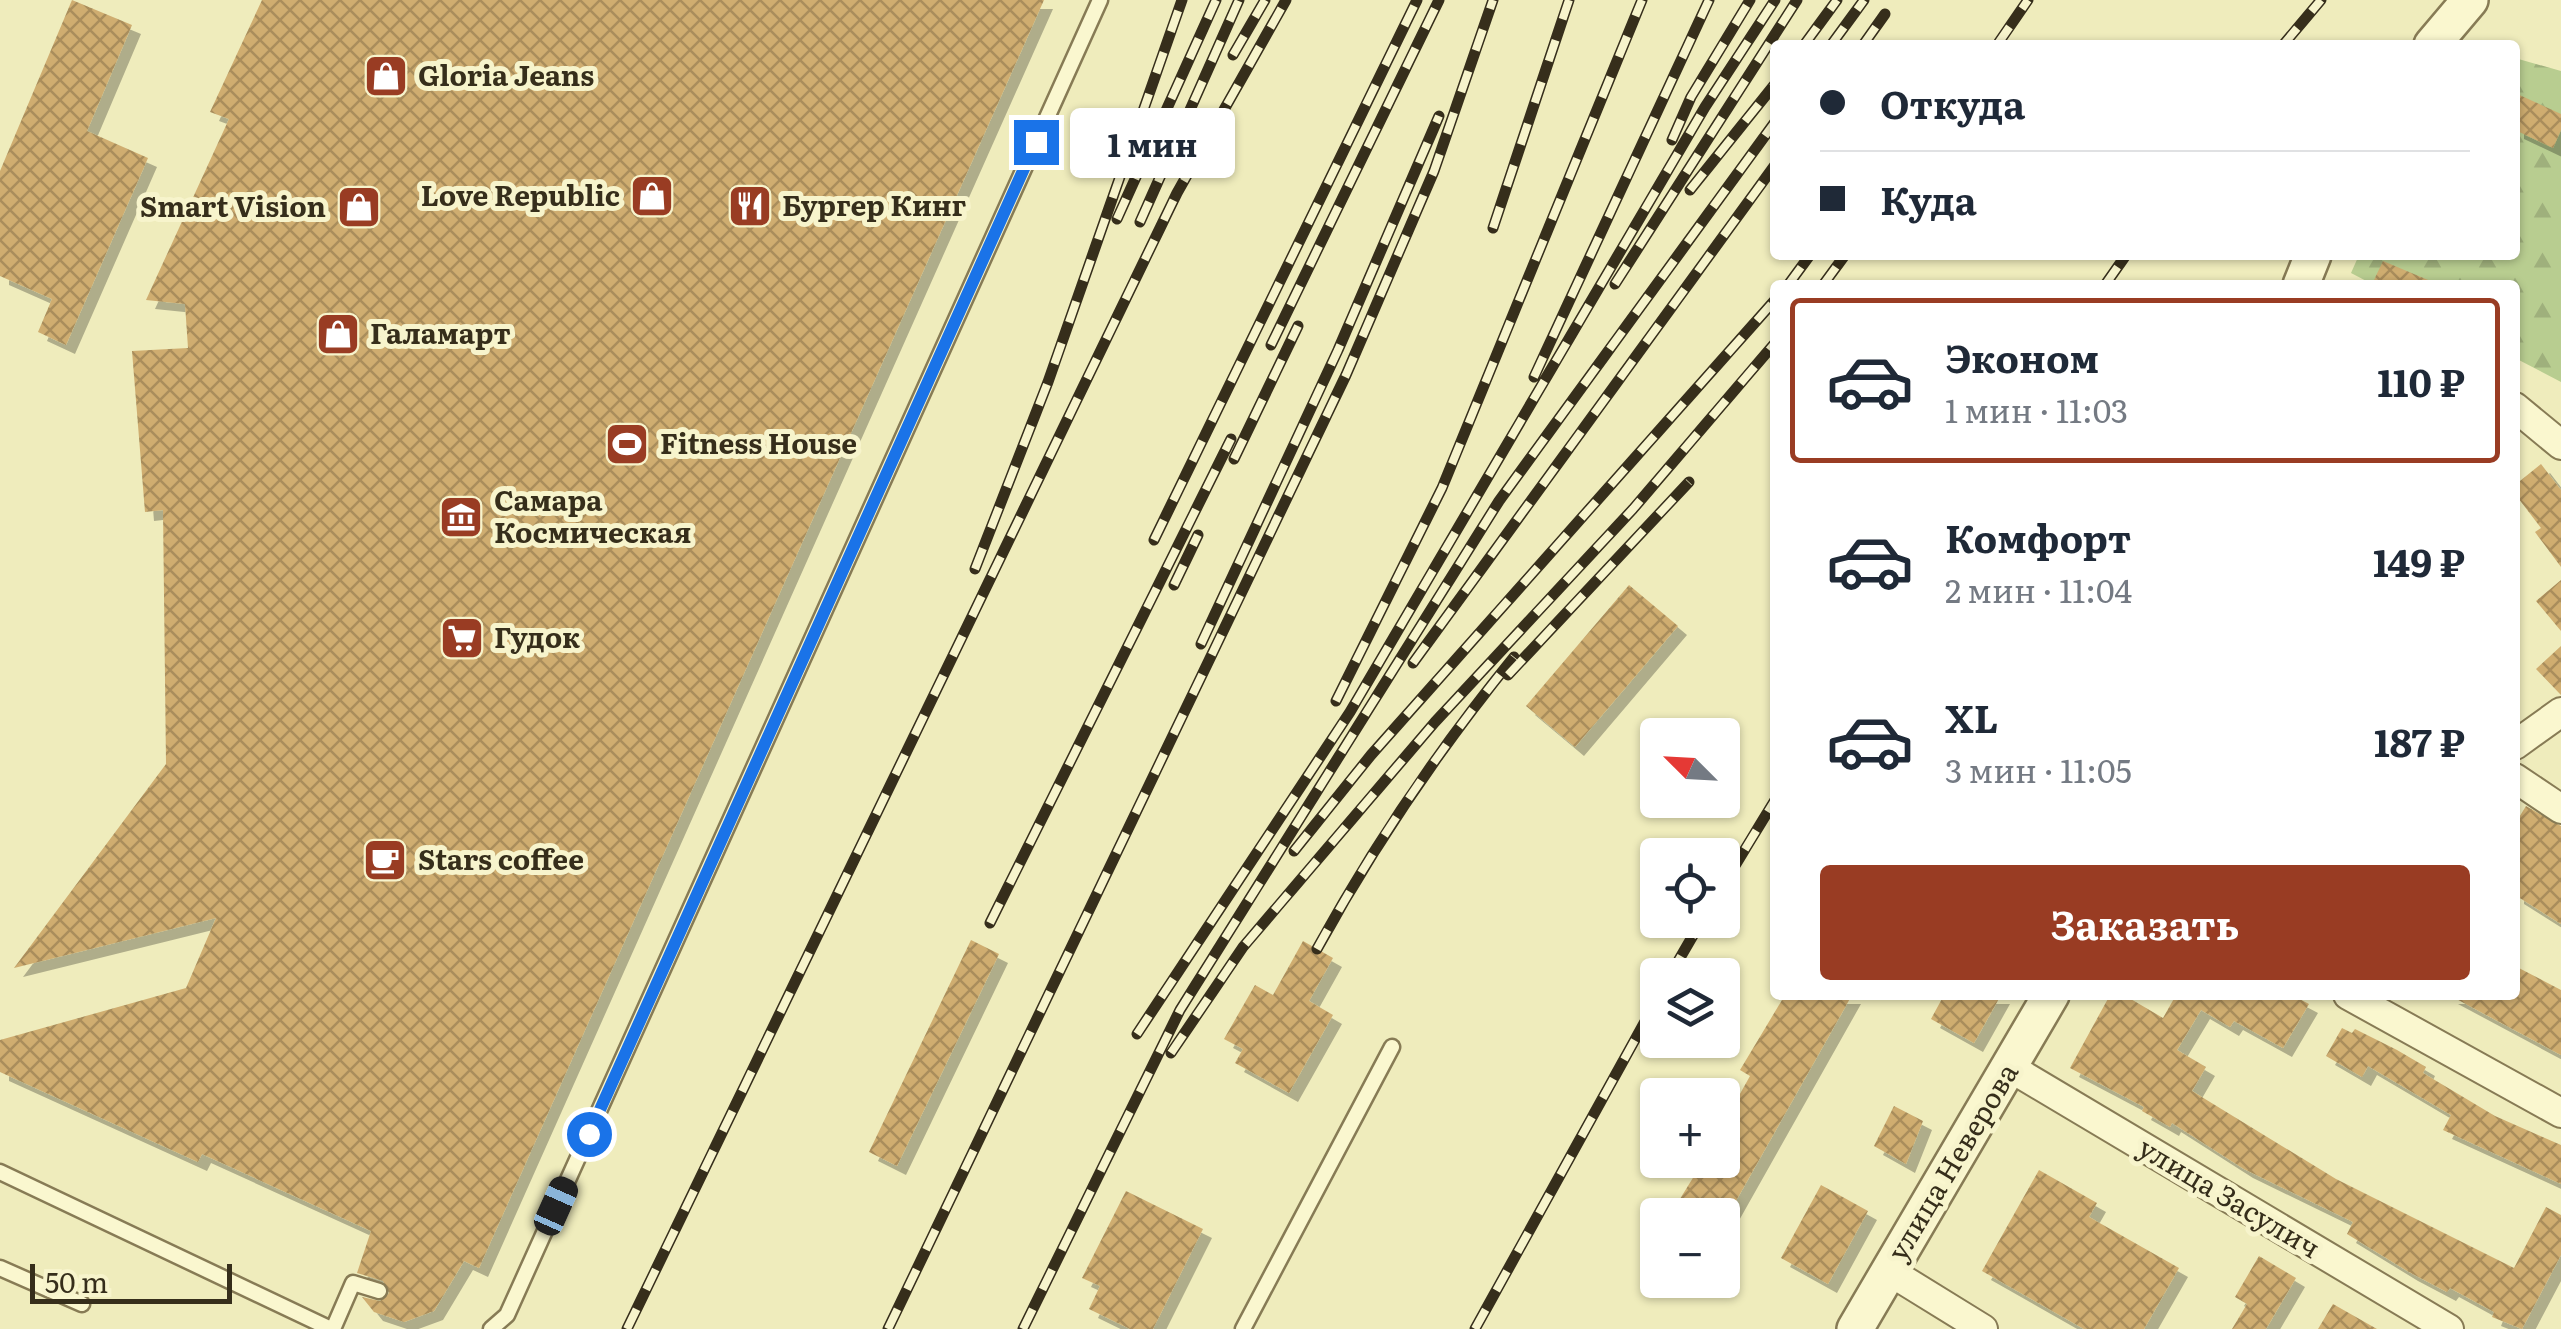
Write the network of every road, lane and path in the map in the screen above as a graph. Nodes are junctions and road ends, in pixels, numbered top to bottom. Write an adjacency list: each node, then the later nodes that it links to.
1 (1100, 0): 21 (lane)
2 (2470, 0): 3 (street)
3 (2436, 40)
4 (2520, 411): 5 (street)
5 (2561, 445)
6 (2561, 712): 7 (street)
7 (2520, 741)
8 (2520, 781): 9 (street)
9 (2561, 809)
10 (2047, 1000): 13 (street, улица Неверова)
11 (2357, 1000): 14 (street)
12 (1392, 1047): 22 (lane)
13 (2009, 1067): 17 (street, улица Неверова); 25 (street, улица Засулич)
14 (2561, 1113)
15 (0, 1172): 20 (lane)
16 (0, 1268): 19 (lane)
17 (1888, 1271): 23 (street, улица Неверова); 24 (street)
18 (379, 1291): 20 (lane)
19 (82, 1304)
20 (332, 1329)
21 (491, 1329)
22 (1243, 1329)
23 (1855, 1329)
24 (1983, 1329)
25 (2448, 1329)

